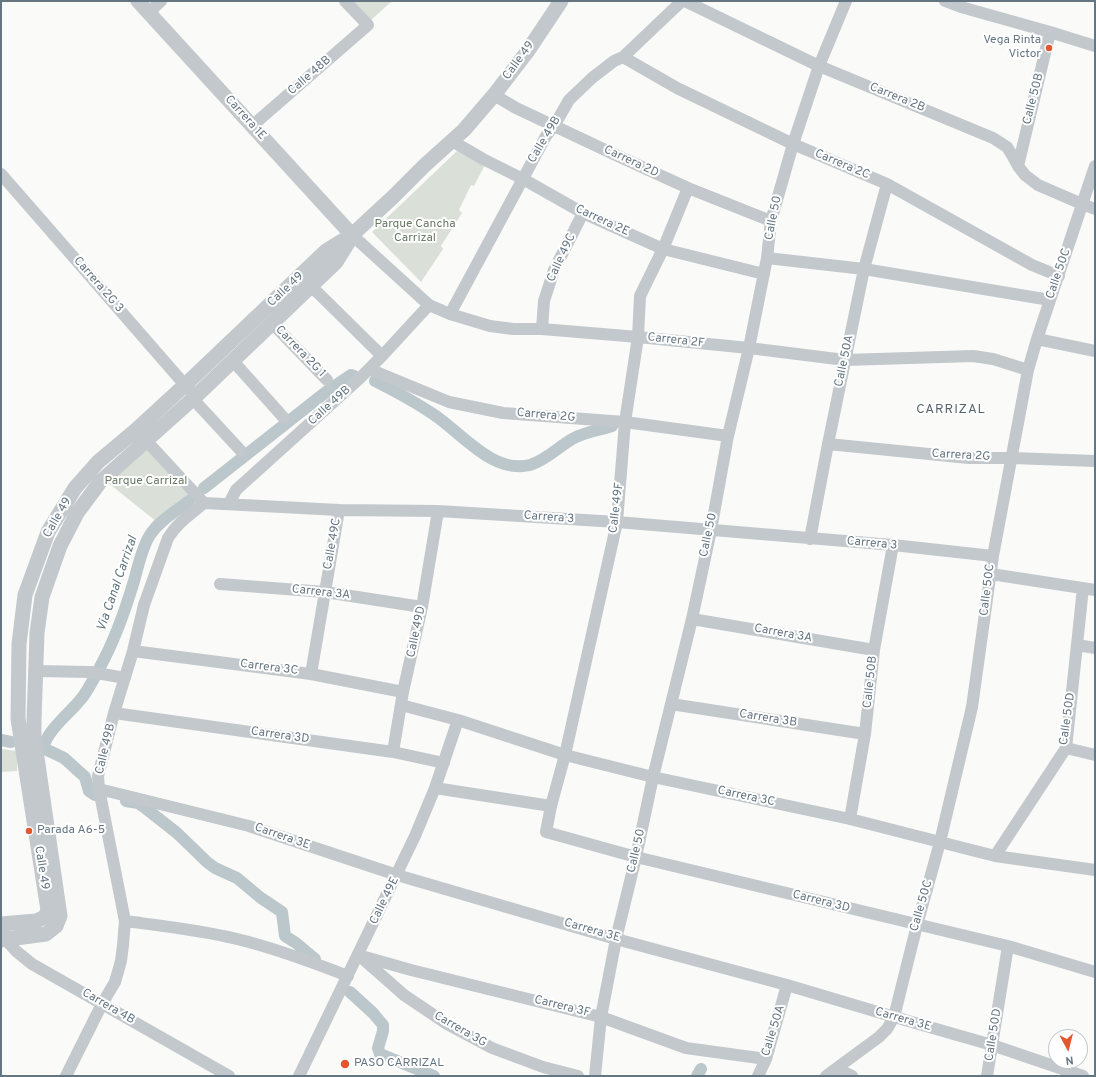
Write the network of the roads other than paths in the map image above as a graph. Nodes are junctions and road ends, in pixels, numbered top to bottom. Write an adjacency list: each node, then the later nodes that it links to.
1 (138, 1): 10 (street, Carrera 1E)
2 (161, 1): 10 (street)
3 (346, 1): 16 (street, Calle 48B)
4 (561, 1): 15 (street, Calle 49)
5 (682, 1): 13 (street, Calle 49B)
6 (685, 1): 14 (street, Carrera 2B)
7 (846, 1): 14 (street, Calle 50)
8 (945, 1): 9 (street)
9 (962, 4): 11 (street)
10 (148, 13): 16 (street, Carrera 1E)
11 (1050, 32): 12 (street); 20 (street, Calle 50B)
12 (1095, 46)
13 (623, 57): 17 (street, Calle 49B); 19 (street, Carrera 2C)
14 (819, 66): 19 (street, Calle 50); 20 (street, Carrera 2B)
15 (494, 95): 17 (street, Carrera 2D); 18 (street, Calle 49)
16 (252, 126): 30 (street, Carrera 1E)
17 (554, 126): 23 (street, Calle 49B); 25 (street, Carrera 2D)
18 (452, 141): 23 (street, Carrera 2E); 30 (street, Calle 49)
19 (793, 144): 24 (street, Carrera 2C); 29 (street, Calle 50)
20 (1018, 166): 26 (street, Carrera 2B)
21 (1095, 166): 26 (street, Calle 50C)
22 (1, 174): 52 (street, Carrera 2G 3)
23 (523, 179): 28 (street, Carrera 2E); 39 (street, Calle 49B)
24 (887, 184): 33 (street, Calle 50A); 35 (street, Carrera 2C)
25 (688, 188): 29 (street, Carrera 2D); 31 (street, Calle 49F)
26 (1082, 204): 27 (street, Carrera 2B); 35 (street, Calle 50C)
27 (1095, 209)
28 (583, 213): 31 (street, Carrera 2E); 41 (street, Calle 49C)
29 (771, 222): 32 (street, Calle 50)
30 (352, 235): 36 (street, Calle 49); 38 (street, Carrera 2F); 52 (street, Calle 49)
31 (663, 249): 34 (street, Carrera 2E); 42 (street, Calle 49F)
32 (768, 258): 33 (street); 34 (street, Calle 50)
33 (864, 269): 37 (street); 47 (street, Calle 50A)
34 (764, 274): 44 (street, Calle 50)
35 (1059, 276): 37 (street, Calle 50C)
36 (311, 286): 40 (street, Calle 49); 46 (street)
37 (1050, 300): 43 (street, Calle 50C)
38 (429, 305): 39 (street, Carrera 2F); 46 (street, Calle 49B)
39 (450, 314): 41 (street, Carrera 2F)
40 (272, 323): 48 (street, Calle 49); 51 (street, Carrera 2G 1)
41 (542, 329): 42 (street, Carrera 2F)
42 (638, 337): 44 (street, Carrera 2F); 55 (street, Calle 49F)
43 (1037, 339): 45 (street); 50 (street, Calle 50C)
44 (749, 348): 47 (street, Carrera 2F); 57 (street, Calle 50)
45 (1095, 351)
46 (382, 356): 49 (street, Calle 49B)
47 (846, 360): 50 (street, Carrera 2F); 59 (street, Calle 50A)
48 (233, 361): 53 (street, Calle 49); 54 (street)
49 (369, 369): 55 (street, Carrera 2G); 64 (street, Calle 49B)
50 (1028, 370): 61 (street, Calle 50C)
51 (328, 380)
52 (185, 385): 53 (street, Carrera 2G 3); 56 (street, Calle 49)
53 (194, 398): 58 (street, Calle 49); 60 (street, Carrera 2G 3)
54 (284, 418)
55 (625, 422): 57 (street, Carrera 2G); 67 (street, Calle 49F)
56 (136, 430): 58 (street); 92 (street, Calle 49)
57 (728, 436): 68 (street, Calle 50)
58 (147, 441): 63 (street); 83 (street, Calle 49)
59 (828, 444): 61 (street, Carrera 2G); 69 (street, Calle 50A)
60 (241, 451)
61 (1012, 458): 62 (street, Carrera 2G); 71 (street, Calle 50C)
62 (1095, 461)
63 (204, 503): 64 (street, Carrera 3); 82 (street, Calle 49B)
64 (229, 504): 65 (street, Carrera 3)
65 (339, 510): 66 (street, Carrera 3); 76 (street, Calle 49C)
66 (438, 511): 67 (street, Carrera 3); 77 (street, Calle 49D)
67 (617, 522): 68 (street, Carrera 3); 95 (street, Calle 49F)
68 (711, 530): 69 (street, Carrera 3); 78 (street, Calle 50)
69 (810, 539): 70 (street, Carrera 3)
70 (893, 545): 71 (street, Carrera 3); 81 (street, Calle 50B)
71 (993, 556): 72 (street, Calle 50C)
72 (991, 574): 74 (street); 104 (street, Calle 50C)
73 (220, 584): 76 (street, Carrera 3A)
74 (1083, 588): 75 (street); 79 (street, Calle 50D)
75 (1095, 590)
76 (325, 592): 77 (street, Carrera 3A); 84 (street, Calle 49C)
77 (422, 607): 86 (street, Calle 49D)
78 (692, 619): 81 (street, Carrera 3A); 87 (street, Calle 50)
79 (1077, 644): 80 (street); 93 (street, Calle 50D)
80 (1095, 648)
81 (874, 650): 91 (street, Calle 50B)
82 (133, 651): 84 (street, Carrera 3C); 85 (street, Calle 49B)
83 (36, 671): 85 (street); 92 (street, Calle 49)
84 (310, 674): 86 (street, Carrera 3C)
85 (125, 678): 89 (street, Calle 49B)
86 (403, 692): 88 (street, Calle 49D)
87 (671, 704): 91 (street, Carrera 3B); 98 (street, Calle 50)
88 (401, 705): 90 (street, Carrera 3C); 94 (street, Calle 49D)
89 (114, 713): 94 (street, Carrera 3D); 100 (street, Calle 49B)
90 (458, 720): 95 (street, Carrera 3C); 97 (street, Calle 49E)
91 (865, 734): 102 (street, Calle 50B)
92 (28, 739): 110 (street, Calle 49)
93 (1066, 748): 96 (street); 105 (street, Calle 50D)
94 (393, 752): 97 (street, Carrera 3D)
95 (565, 755): 98 (street, Carrera 3C); 101 (street, Calle 49F)
96 (1095, 755)
97 (444, 764): 99 (street, Calle 49E)
98 (653, 777): 102 (street, Carrera 3C); 106 (street, Calle 50)
99 (435, 788): 101 (street); 108 (street, Calle 49E)
100 (99, 789): 108 (street, Carrera 3E); 109 (street, Calle 49B)
101 (551, 806): 103 (street, Calle 49F)
102 (850, 819): 104 (street, Carrera 3C)
103 (546, 832): 106 (street, Carrera 3D)
104 (940, 842): 105 (street, Carrera 3C); 112 (street, Calle 50C)
105 (996, 856): 107 (street, Carrera 3C)
106 (636, 857): 112 (street, Carrera 3D); 113 (street, Calle 50)
107 (1095, 870)
108 (397, 875): 113 (street, Carrera 3E); 116 (street, Calle 49E)
109 (125, 921): 118 (street); 120 (street, Calle 49B)
110 (50, 922): 111 (street); 114 (street)
111 (2, 924): 114 (street)
112 (917, 925): 115 (street, Carrera 3D); 122 (street, Calle 50C)
113 (616, 939): 119 (street, Carrera 3E); 121 (street, Calle 50)
114 (3, 940): 120 (street, Carrera 4B)
115 (1008, 946): 117 (street, Carrera 3D); 123 (street, Calle 50D)
116 (358, 955): 118 (street, Calle 49E); 121 (street, Carrera 3F); 129 (street, Carrera 3G)
117 (1095, 972)
118 (348, 976): 128 (street, Calle 49E)
119 (787, 985): 122 (street, Carrera 3E); 124 (street, Calle 50A)
120 (102, 1004): 126 (street, Calle 49B); 127 (street, Carrera 4B)
121 (601, 1017): 124 (street, Carrera 3F); 130 (street, Calle 50)
122 (894, 1017): 123 (street, Carrera 3E); 125 (street)
123 (992, 1045): 134 (street, Calle 50D); 135 (street, Carrera 3E)
124 (766, 1059): 131 (street, Calle 50A)
125 (836, 1069): 132 (street); 133 (street)
126 (66, 1076)
127 (229, 1076)
128 (299, 1076)
129 (578, 1076)
130 (595, 1076)
131 (758, 1076)
132 (826, 1076)
133 (852, 1076)
134 (987, 1076)
135 (1084, 1076)

